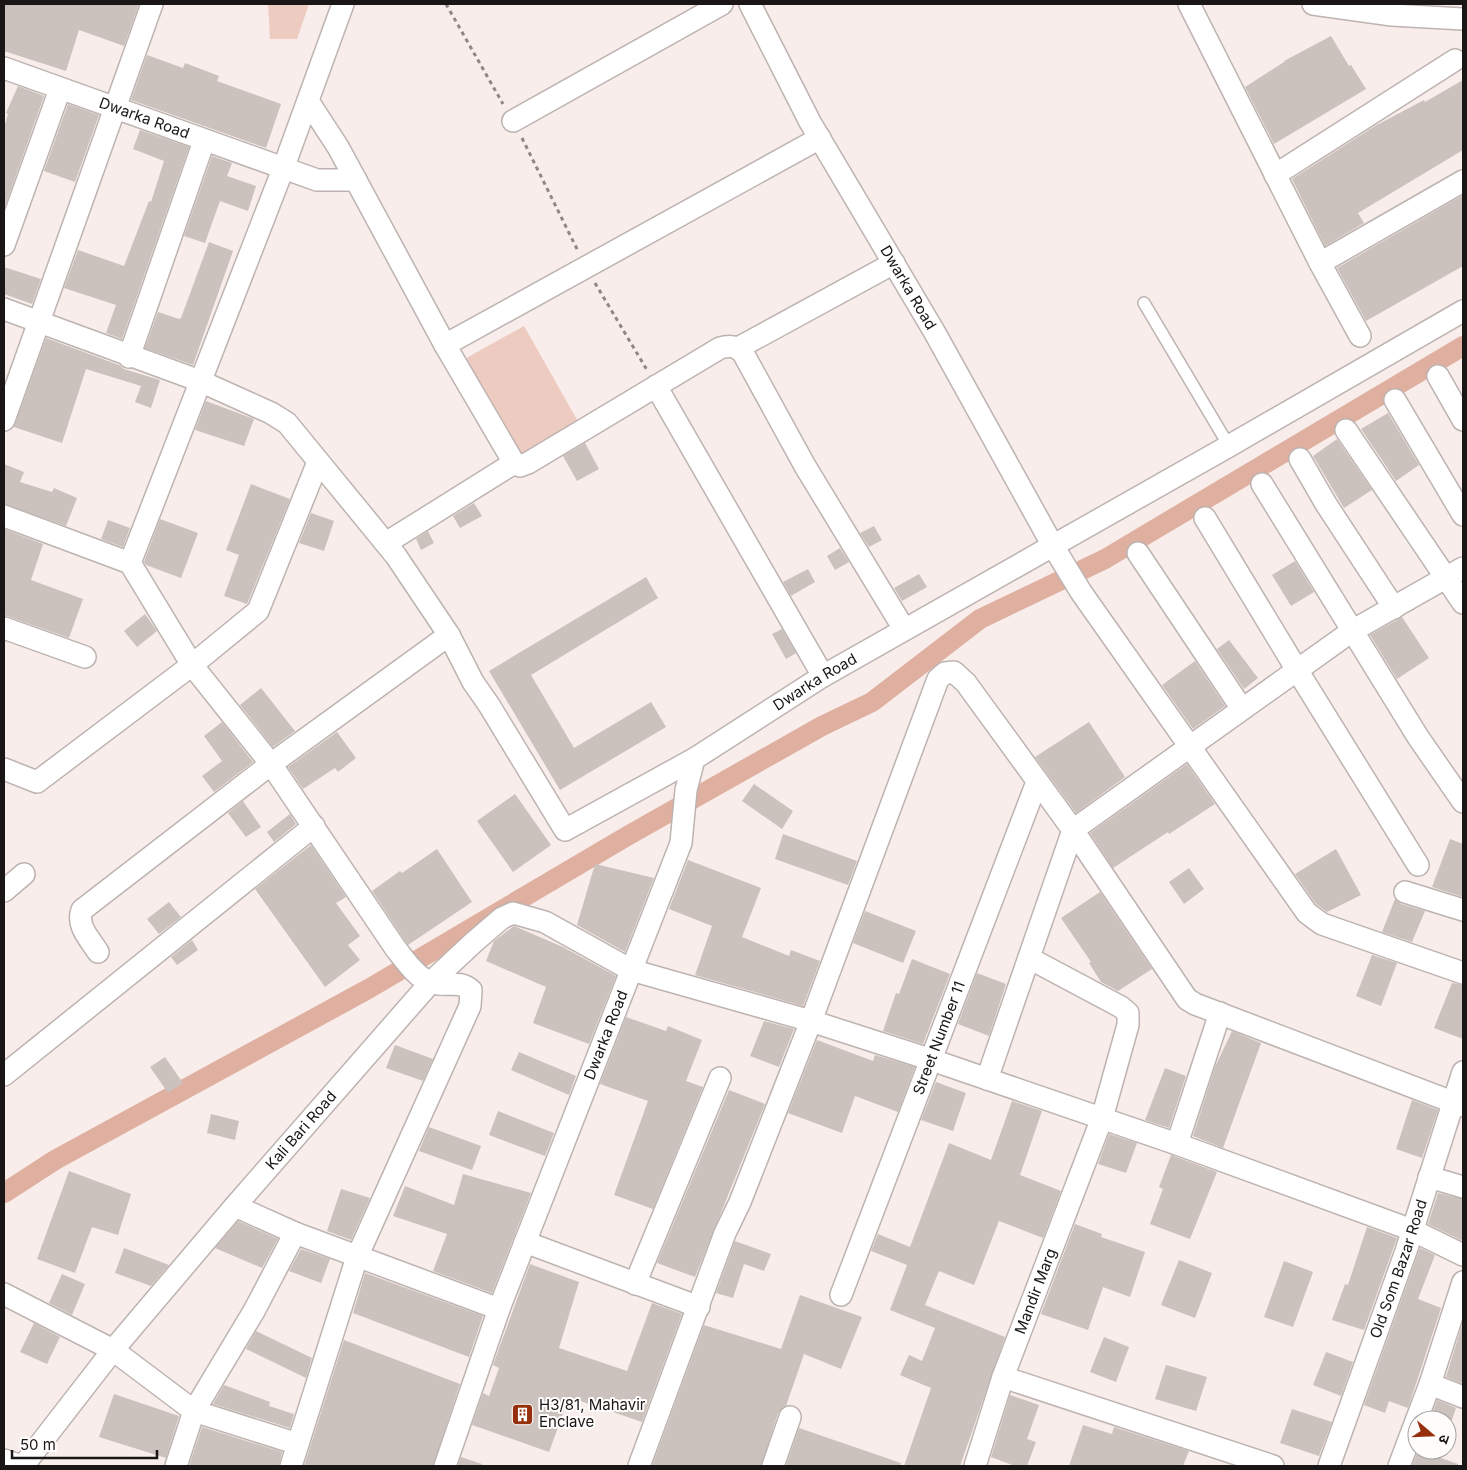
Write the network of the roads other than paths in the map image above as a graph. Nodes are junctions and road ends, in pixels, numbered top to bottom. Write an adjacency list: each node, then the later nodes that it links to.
1 (152, 4): 12 (street)
2 (343, 4): 11 (street)
3 (722, 4): 13 (street)
4 (750, 4): 14 (street, Dwarka Road)
5 (1189, 4): 17 (street)
6 (1313, 4): 7 (street)
7 (1463, 19)
8 (1455, 60): 17 (street)
9 (4, 68): 10 (street, Dwarka Road)
10 (60, 89): 12 (street, Dwarka Road); 20 (street)
11 (308, 101): 16 (street); 18 (street)
12 (115, 110): 15 (street, Dwarka Road); 26 (street)
13 (513, 121)
14 (820, 138): 21 (street, Dwarka Road); 28 (street)
15 (204, 141): 16 (street, Dwarka Road); 30 (street)
16 (283, 169): 18 (street, Dwarka Road); 32 (street)
17 (1275, 175): 22 (street)
18 (356, 180): 28 (street)
19 (1463, 181): 22 (street)
20 (4, 244)
21 (894, 263): 29 (street); 47 (street, Dwarka Road)
22 (1320, 263): 27 (street)
23 (1144, 303): 38 (lane)
24 (4, 309): 26 (street)
25 (1463, 311): 38 (street)
26 (37, 321): 30 (street); 35 (street)
27 (1360, 336)
28 (445, 345): 41 (street)
29 (738, 348): 33 (street); 54 (street)
30 (129, 357): 32 (street)
31 (1438, 376): 36 (street)
32 (200, 381): 40 (street); 49 (street)
33 (656, 386): 41 (street); 60 (street)
34 (1395, 400): 44 (street)
35 (4, 420)
36 (1463, 420)
37 (1346, 430): 50 (street)
38 (1229, 446): 47 (street)
39 (1300, 459): 52 (street)
40 (318, 462): 46 (street); 58 (street)
41 (514, 463): 46 (street)
42 (1262, 484): 55 (street)
43 (4, 516): 49 (street)
44 (1463, 516)
45 (1205, 518): 59 (street)
46 (386, 543): 56 (street)
47 (1053, 546): 54 (street, Dwarka Road); 62 (street)
48 (1138, 553): 61 (street)
49 (130, 563): 58 (street)
50 (1455, 573): 51 (street); 52 (street)
51 (1463, 603)
52 (1394, 608): 55 (street)
53 (4, 628): 57 (street)
54 (904, 629): 60 (street, Dwarka Road)
55 (1352, 631): 59 (street); 67 (street)
56 (449, 635): 63 (street); 64 (street)
57 (85, 657)
58 (192, 665): 64 (street); 65 (street)
59 (1297, 670): 61 (street); 70 (street)
60 (823, 676): 63 (street, Dwarka Road)
61 (1242, 709): 62 (street)
62 (1190, 747): 69 (street); 78 (street)
63 (694, 759): 77 (street, Dwarka Road)
64 (271, 764): 68 (street); 75 (street)
65 (4, 770)
66 (1037, 782): 69 (street); 81 (street); 82 (street, Street Number 11)
67 (1463, 802)
68 (314, 826): 79 (street); 84 (street)
69 (1073, 830): 76 (street); 80 (street)
70 (1418, 864)
71 (24, 874): 72 (street)
72 (4, 891)
73 (1405, 892): 74 (street)
74 (1463, 910)
75 (98, 952)
76 (1029, 958): 86 (street); 88 (street, Mandir Marg)
77 (631, 970): 79 (street, Kali Bari Road); 81 (street); 95 (street, Dwarka Road)
78 (1463, 973)
79 (430, 983): 92 (street, Kali Bari Road); 97 (street)
80 (1220, 1013): 87 (street); 89 (street)
81 (811, 1021): 82 (street); 102 (street)
82 (929, 1059): 86 (street); 101 (street, Street Number 11)
83 (1463, 1072): 87 (street, Old Som Bazar Road)
84 (4, 1075)
85 (720, 1078): 99 (street)
86 (987, 1079): 88 (street)
87 (1458, 1104): 90 (street, Old Som Bazar Road)
88 (1102, 1118): 89 (street); 105 (street, Mandir Marg)
89 (1177, 1144): 93 (street)
90 (1429, 1178): 91 (street); 93 (street, Old Som Bazar Road)
91 (1463, 1187)
92 (235, 1206): 94 (street); 104 (street, Kali Bari Road)
93 (1412, 1230): 96 (street); 120 (street, Old Som Bazar Road)
94 (295, 1233): 97 (street); 108 (street)
95 (525, 1242): 99 (street); 103 (street, Dwarka Road)
96 (1463, 1254)
97 (358, 1257): 103 (street); 110 (street)
98 (1463, 1282): 106 (street)
99 (634, 1284): 102 (street)
100 (4, 1294): 104 (street)
101 (841, 1295)
102 (699, 1306): 117 (street)
103 (499, 1309): 116 (street, Dwarka Road)
104 (114, 1350): 108 (street); 113 (street, Kali Bari Road)
105 (1004, 1377): 112 (street, Mandir Marg); 119 (street)
106 (1430, 1384): 107 (street); 121 (street)
107 (1463, 1396)
108 (194, 1411): 110 (street); 114 (street)
109 (790, 1417): 118 (street)
110 (298, 1444): 115 (street)
111 (4, 1460): 113 (street)
112 (982, 1464)
113 (22, 1466)
114 (176, 1466)
115 (291, 1466)
116 (445, 1466)
117 (639, 1466)
118 (773, 1466)
119 (1273, 1466)
120 (1329, 1466)
121 (1398, 1466)

